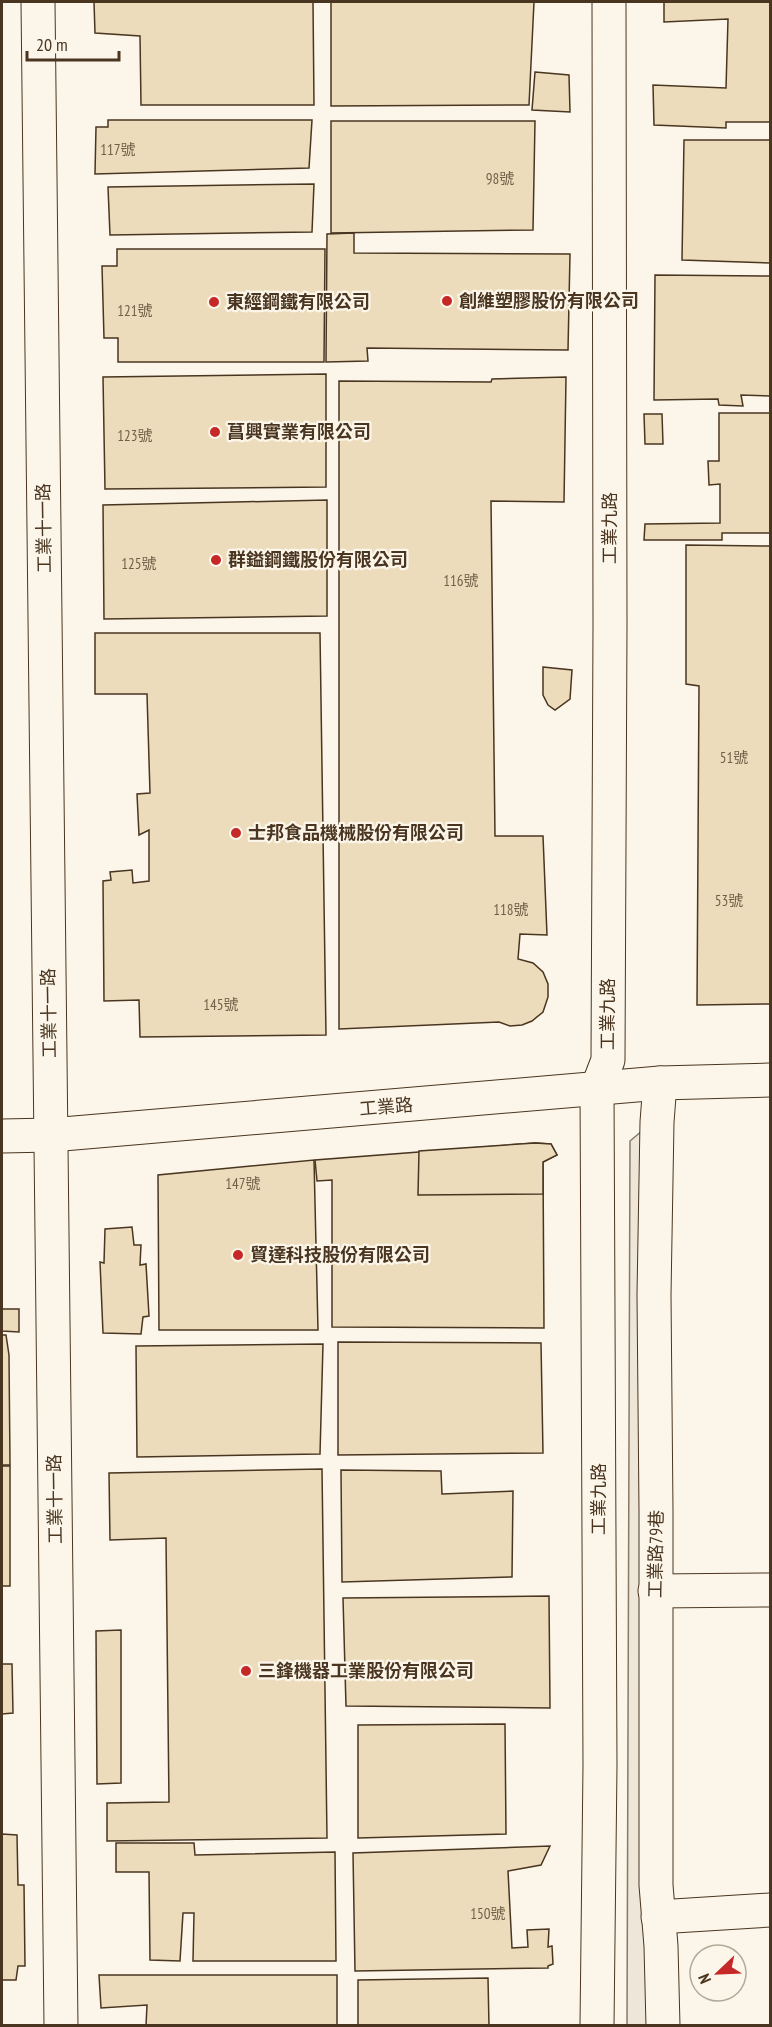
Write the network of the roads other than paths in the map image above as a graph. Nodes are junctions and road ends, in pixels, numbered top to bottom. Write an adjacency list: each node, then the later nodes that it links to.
1 (38, 2): 6 (street, 工業十一路)
2 (609, 2): 5 (street, 工業九路)
3 (771, 1080): 4 (street, 工業路)
4 (660, 1083): 5 (street, 工業路); 9 (street, 工業路79巷)
5 (597, 1089): 6 (street, 工業路); 13 (street, 工業九路)
6 (51, 1135): 7 (street, 工業路); 12 (street, 工業十一路)
7 (2, 1136)
8 (771, 1590): 9 (street)
9 (655, 1592): 11 (street, 工業路79巷)
10 (771, 1910): 11 (street)
11 (658, 1917): 14 (street, 工業路79巷)
12 (61, 2025)
13 (597, 2025)
14 (663, 2025)

